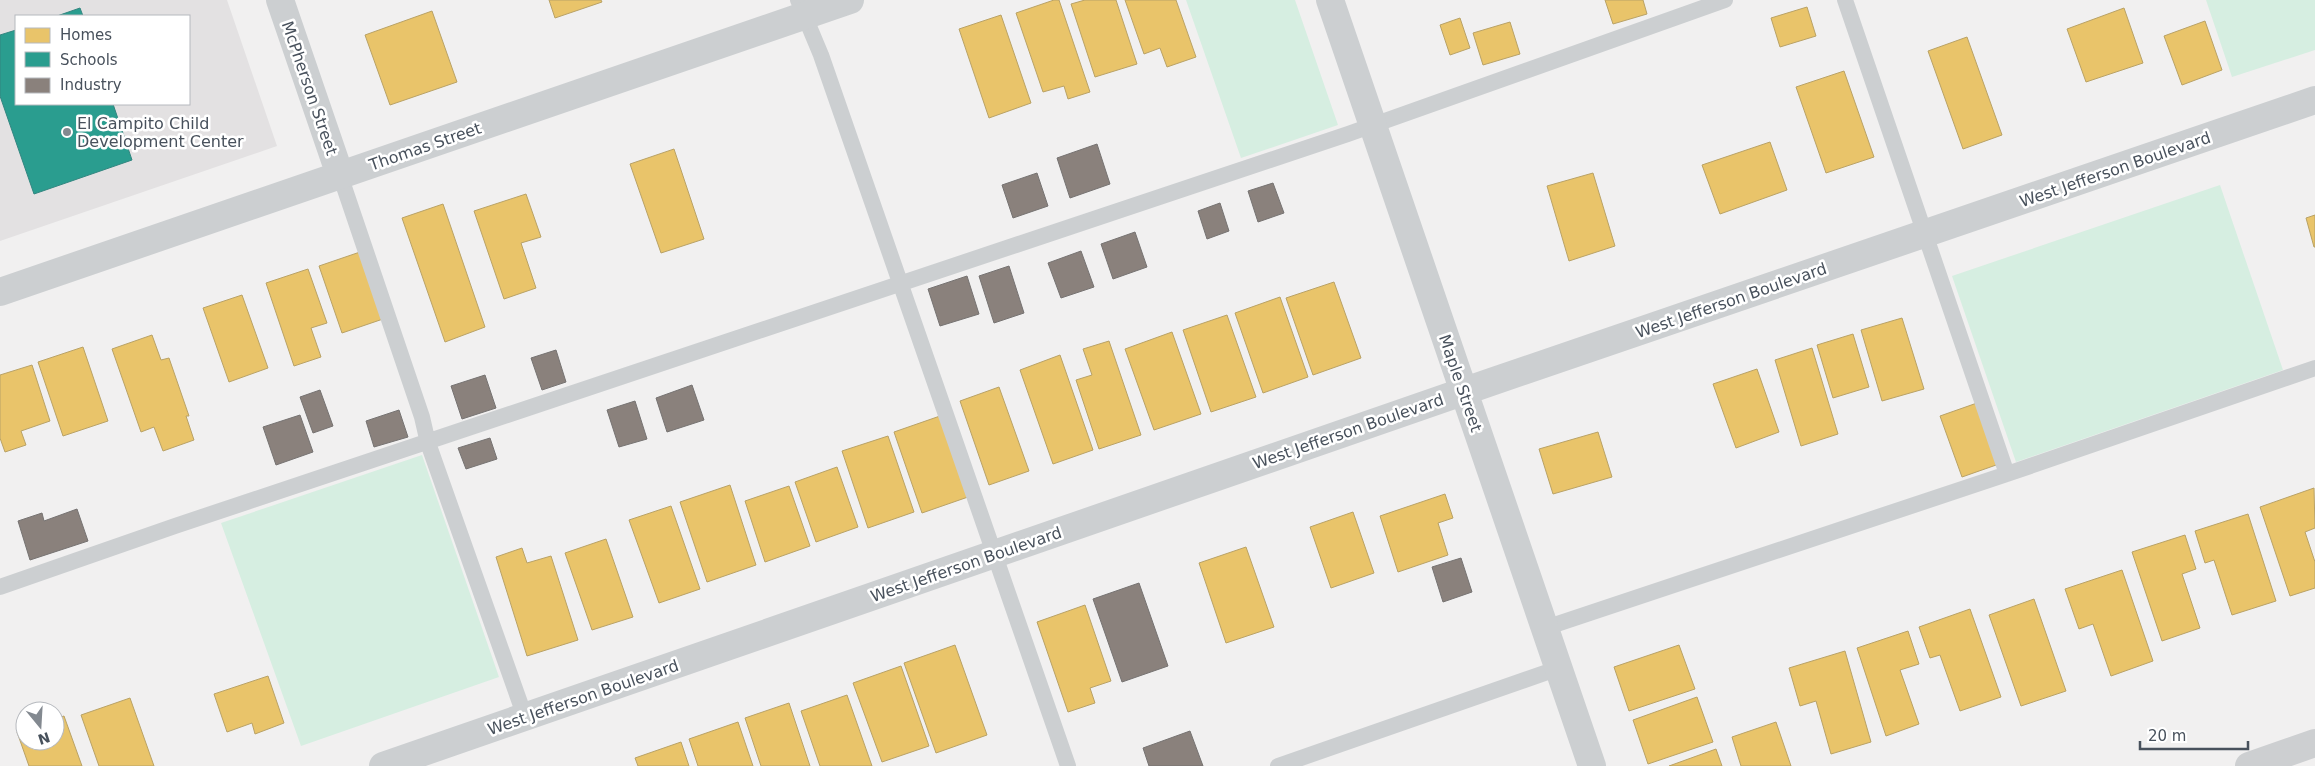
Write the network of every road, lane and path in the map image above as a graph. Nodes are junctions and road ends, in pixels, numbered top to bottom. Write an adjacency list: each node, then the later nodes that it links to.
1 (280, 0): 9 (street, McPherson Street)
2 (850, 0): 6 (street, Thomas Street)
3 (1330, 0): 8 (street, Maple Street)
4 (1724, 0): 8 (lane)
5 (1845, 0): 10 (lane)
6 (801, 8): 9 (street, Thomas Street); 11 (lane)
7 (2315, 100): 10 (street, West Jefferson Boulevard)
8 (1373, 125): 11 (lane); 14 (street, Maple Street)
9 (340, 175): 12 (street, Thomas Street); 15 (lane)
10 (1925, 234): 14 (street, West Jefferson Boulevard); 16 (lane)
11 (901, 282): 15 (lane); 17 (lane)
12 (0, 292)
13 (2315, 368): 16 (lane)
14 (1464, 392): 17 (street, West Jefferson Boulevard); 19 (street, Maple Street)
15 (428, 443): 18 (lane); 21 (lane)
16 (2007, 474): 19 (lane)
17 (995, 554): 21 (street, West Jefferson Boulevard); 24 (lane)
18 (0, 587)
19 (1545, 628): 20 (street, Maple Street)
20 (1559, 668): 25 (lane); 26 (street, Maple Street)
21 (525, 717): 23 (street, West Jefferson Boulevard)
22 (2315, 743): 27 (street)
23 (383, 766)
24 (1068, 766)
25 (1278, 766)
26 (1592, 766)
27 (2248, 766)

